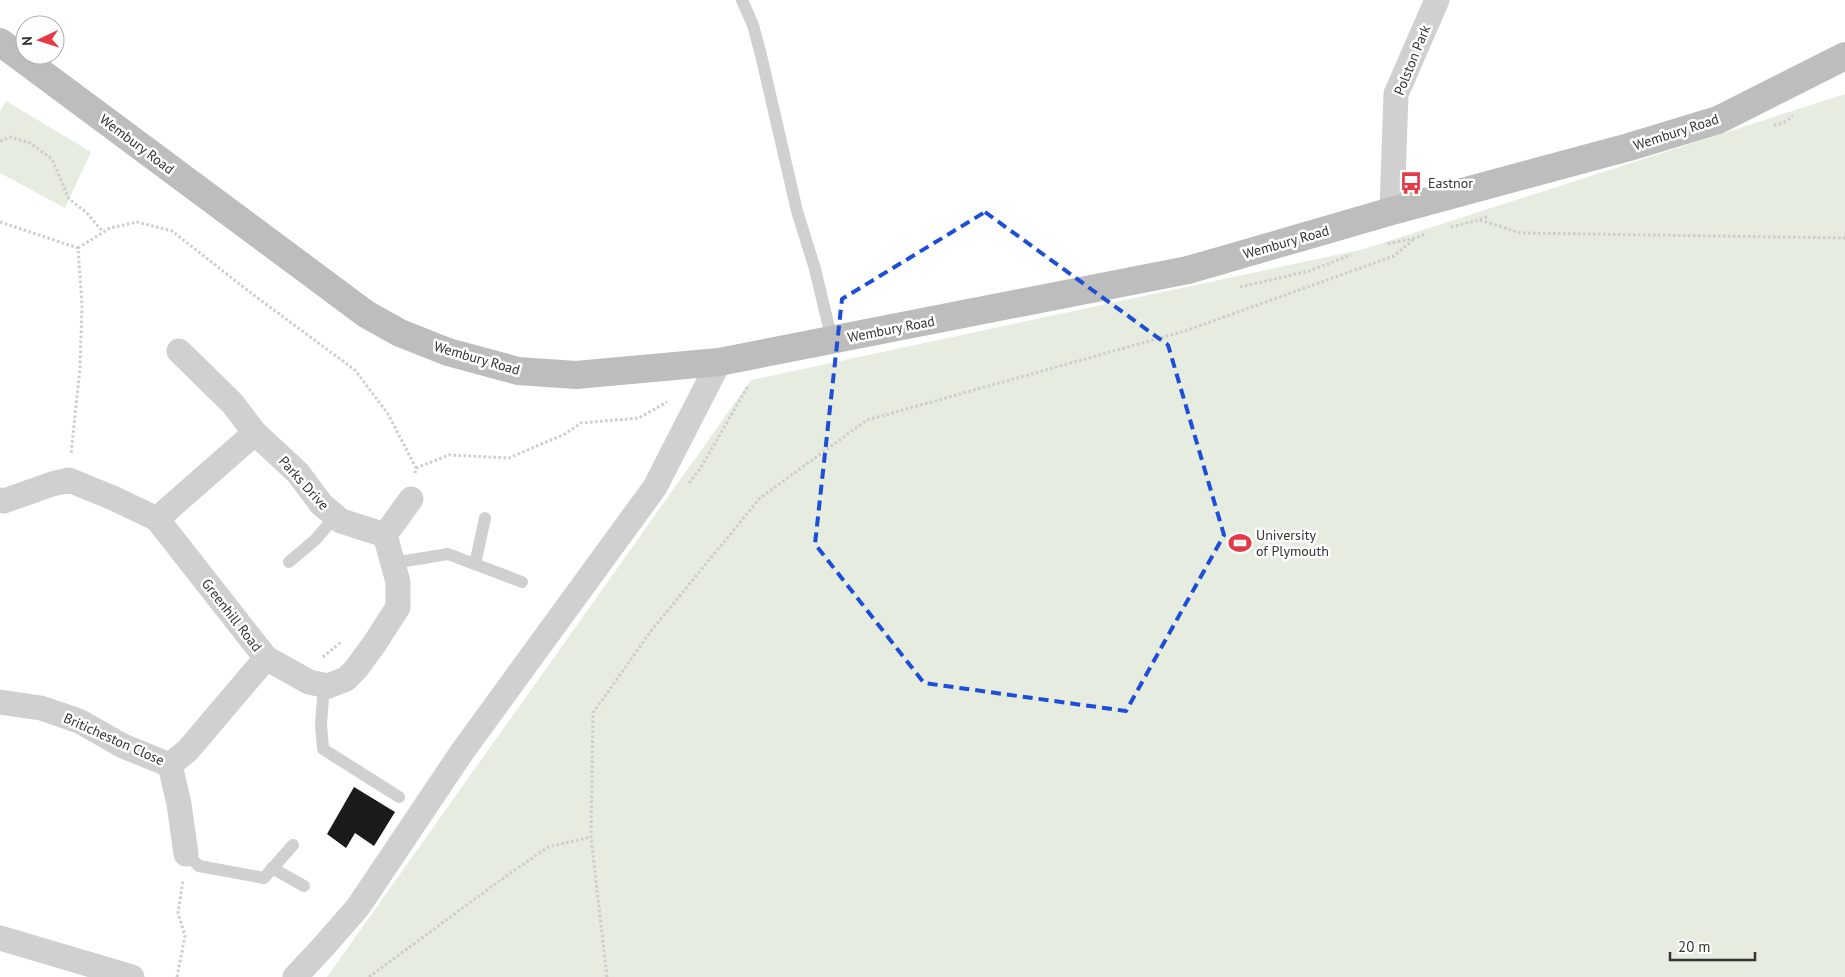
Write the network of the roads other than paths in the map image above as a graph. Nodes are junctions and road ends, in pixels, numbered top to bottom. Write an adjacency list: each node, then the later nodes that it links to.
1 (742, 0): 6 (lane)
2 (1437, 0): 5 (street, Polston Park)
3 (0, 42): 8 (street, Wembury Road)
4 (1845, 56): 5 (street, Wembury Road)
5 (1392, 211): 6 (street, Wembury Road)
6 (832, 340): 8 (street, Wembury Road)
7 (179, 351): 9 (street, Parks Drive)
8 (719, 362): 31 (street)
9 (255, 432): 12 (street, Parks Drive); 14 (street)
10 (411, 498): 15 (street)
11 (0, 500): 14 (street, Greenhill Road)
12 (335, 517): 15 (street, Parks Drive); 16 (lane)
13 (485, 518): 18 (lane)
14 (157, 519): 20 (street, Greenhill Road)
15 (385, 535): 17 (street)
16 (289, 562)
17 (393, 563): 18 (lane); 21 (street)
18 (475, 564): 19 (lane)
19 (522, 582)
20 (266, 658): 21 (street, Greenhill Road); 23 (street, Briticheston Close)
21 (324, 685): 24 (lane)
22 (0, 702): 23 (street, Briticheston Close)
23 (170, 765): 26 (street, Briticheston Close)
24 (399, 797)
25 (293, 845): 27 (lane)
26 (186, 854): 27 (lane)
27 (272, 868): 28 (lane)
28 (304, 886)
29 (0, 938): 30 (street)
30 (132, 977)
31 (295, 977)

